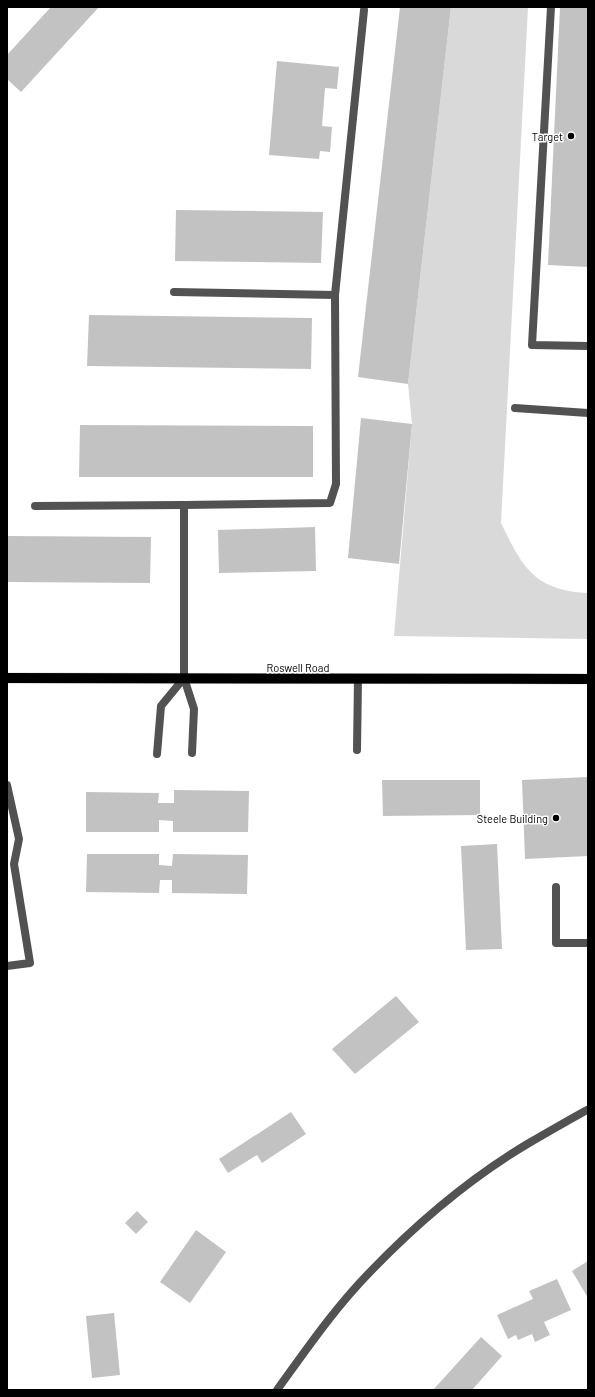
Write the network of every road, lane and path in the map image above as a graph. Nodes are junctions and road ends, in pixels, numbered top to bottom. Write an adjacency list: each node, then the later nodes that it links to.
1 (551, 7): 5 (street)
2 (364, 10): 4 (street)
3 (174, 292): 4 (street)
4 (335, 295): 8 (street)
5 (588, 346)
6 (515, 408): 7 (street)
7 (588, 413)
8 (184, 505): 9 (street); 11 (street)
9 (35, 506)
10 (7, 678): 11 (main road, Roswell Road)
11 (184, 678): 12 (main road, Roswell Road); 15 (street); 16 (street)
12 (358, 679): 13 (main road, Roswell Road); 14 (street)
13 (588, 679)
14 (357, 750)
15 (192, 753)
16 (157, 754)
17 (7, 785): 20 (street)
18 (556, 887): 19 (street)
19 (588, 943)
20 (7, 966)
21 (587, 1110): 22 (street)
22 (277, 1390)

